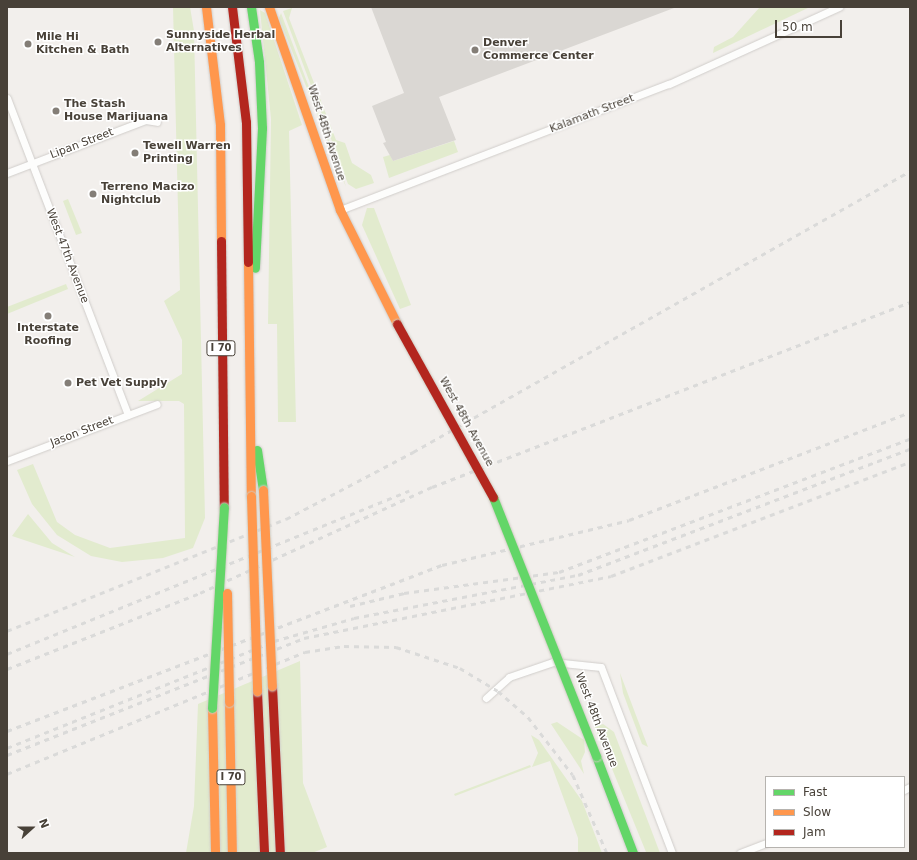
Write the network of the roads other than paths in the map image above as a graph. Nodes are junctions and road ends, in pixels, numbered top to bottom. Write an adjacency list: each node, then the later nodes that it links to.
1 (206, 7): 16 (main road, I 70)
2 (232, 7): 11 (main road, I 70)
3 (251, 7): 11 (main road)
4 (269, 7): 10 (main road, West 48th Avenue)
5 (839, 7): 10 (street, Kalamath Street)
6 (7, 98): 8 (street, West 47th Avenue)
7 (157, 122): 8 (street, Lipan Street)
8 (32, 163): 9 (street, Lipan Street); 14 (street, West 47th Avenue)
9 (7, 173)
10 (340, 210): 23 (main road, West 48th Avenue, bridge)
11 (250, 301): 13 (main road, I 70)
12 (157, 404): 14 (street, Jason Street)
13 (251, 411): 21 (main road, I 70, bridge); 22 (main road, bridge)
14 (128, 415): 15 (street, Jason Street)
15 (7, 461)
16 (224, 507): 19 (main road, bridge); 20 (main road, I 70, bridge)
17 (486, 698): 24 (street)
18 (765, 843): 25 (street)
19 (215, 853)
20 (232, 853)
21 (263, 853)
22 (280, 853)
23 (633, 853)
24 (672, 853)
25 (740, 853)

